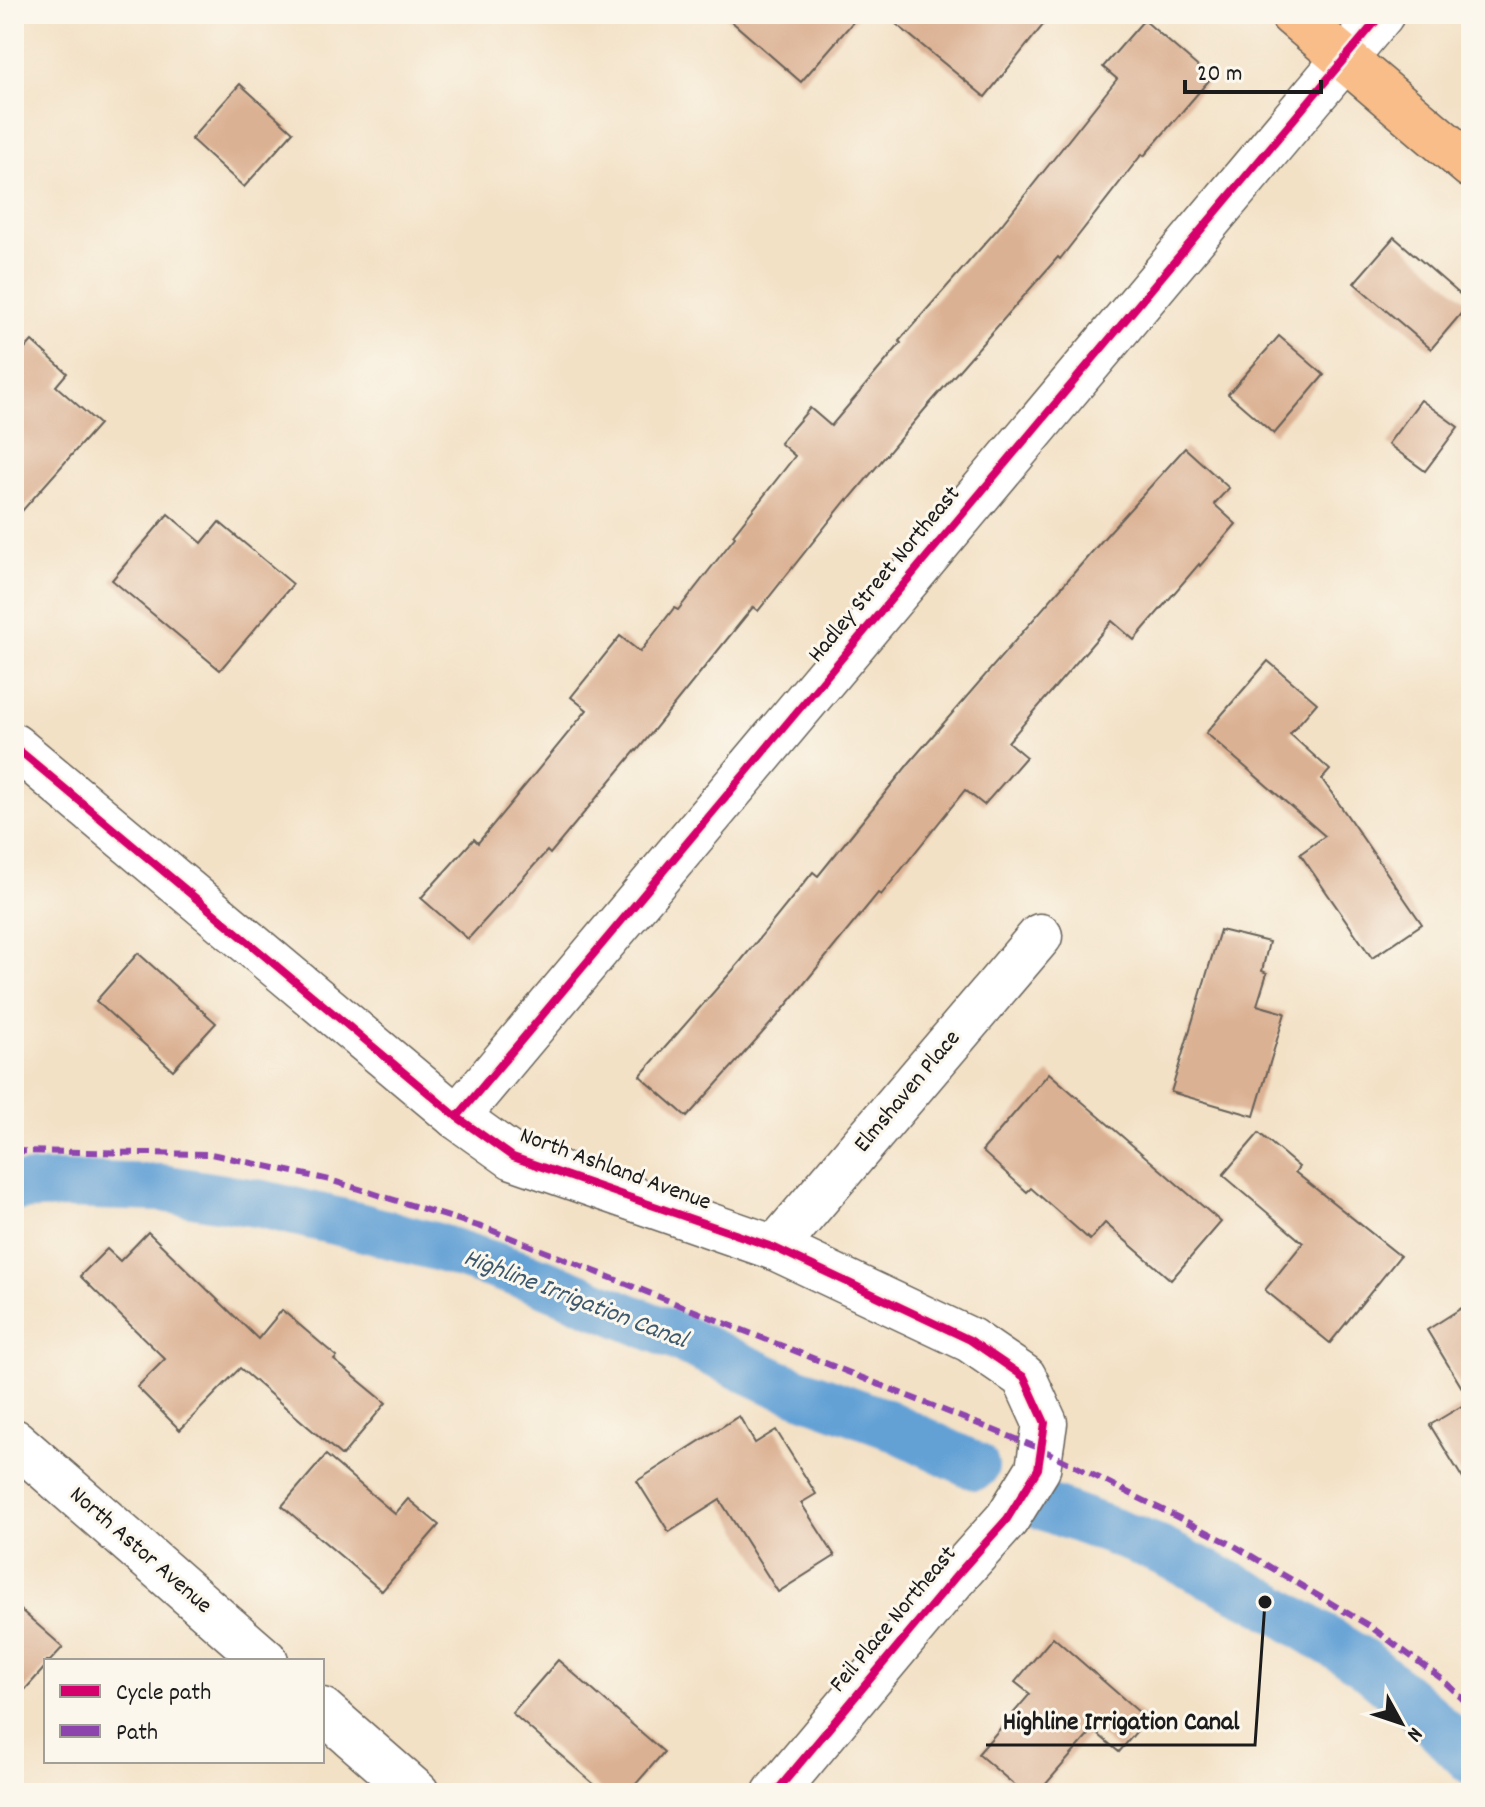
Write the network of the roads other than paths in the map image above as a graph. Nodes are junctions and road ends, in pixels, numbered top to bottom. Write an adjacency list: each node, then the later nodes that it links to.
1 (1292, 14): 3 (highway)
2 (1382, 14): 3 (street, Hadley Street Northeast)
3 (1345, 58): 4 (highway); 7 (street, Hadley Street Northeast)
4 (1471, 166)
5 (14, 746): 7 (street, North Ashland Avenue)
6 (1040, 936): 8 (street, Elmshaven Place)
7 (457, 1117): 8 (street, North Ashland Avenue)
8 (775, 1248): 10 (street, North Ashland Avenue)
9 (14, 1441): 11 (street, North Astor Avenue)
10 (1038, 1469): 14 (street, Feil Place Northeast)
11 (264, 1659)
12 (324, 1712): 13 (street)
13 (417, 1793)
14 (775, 1793)

